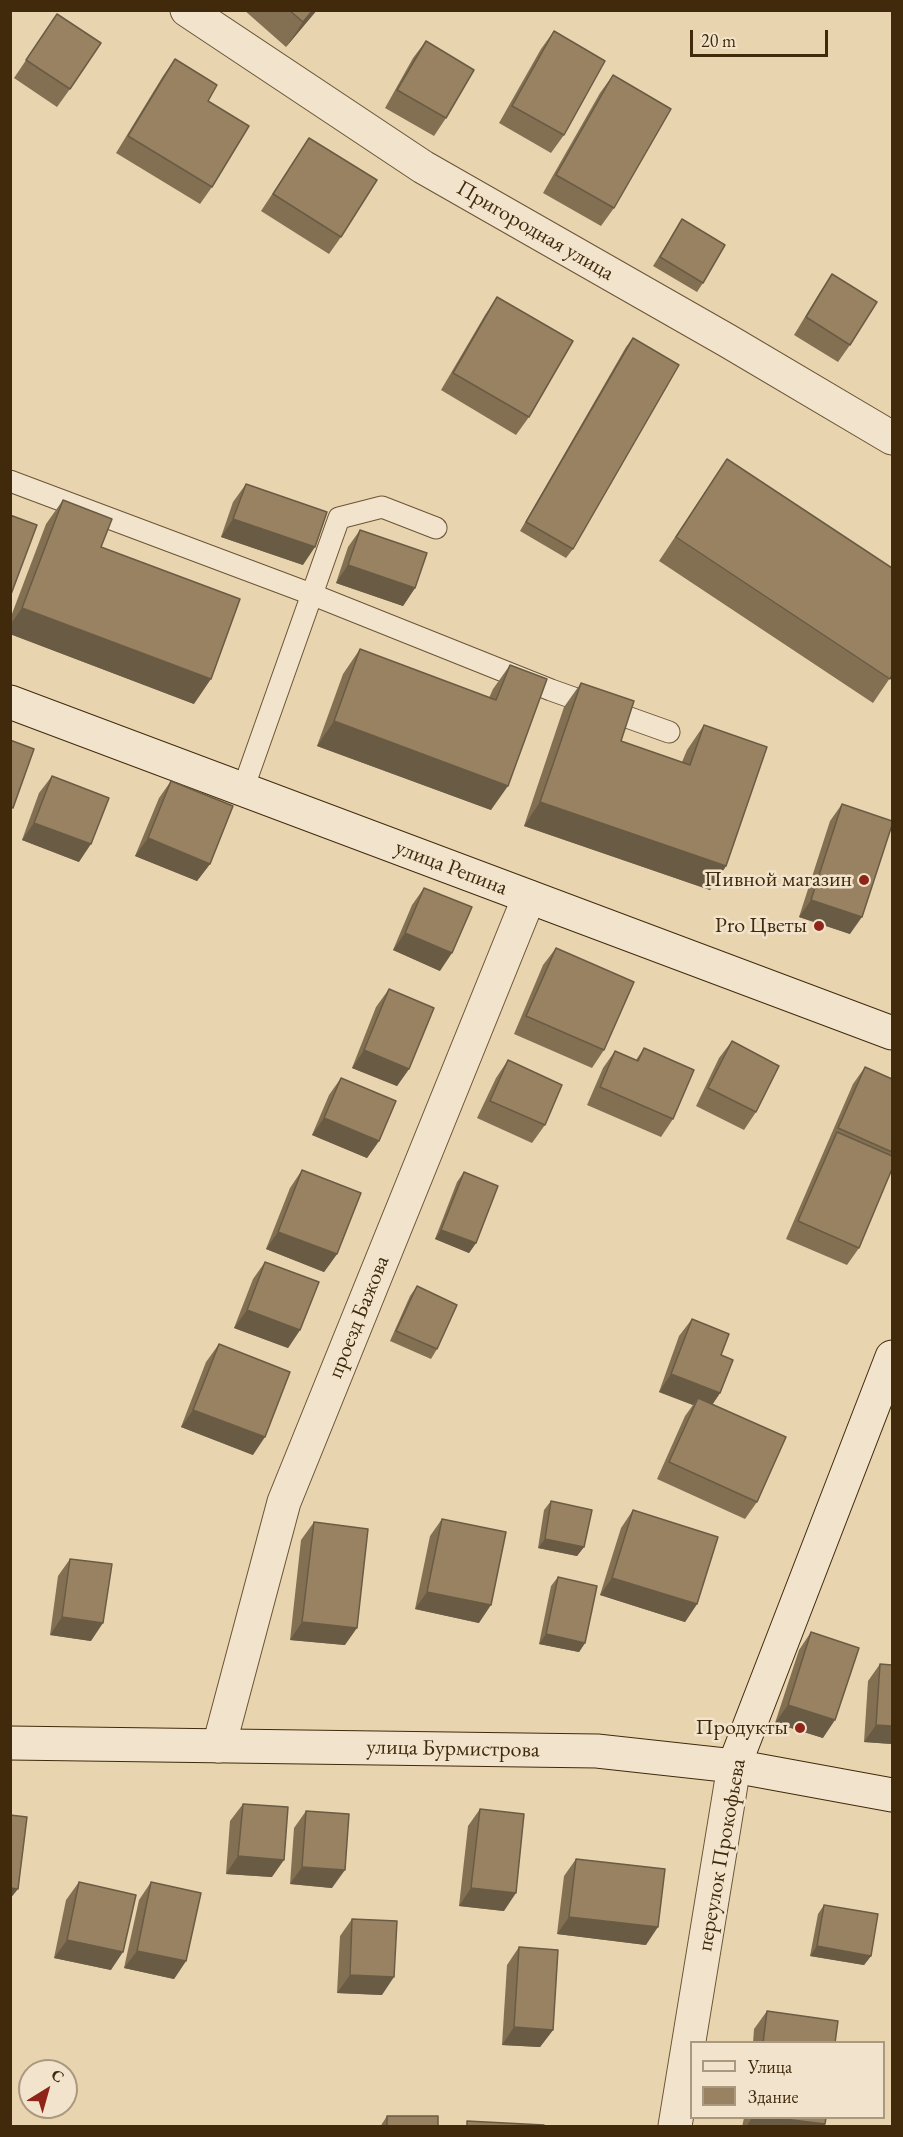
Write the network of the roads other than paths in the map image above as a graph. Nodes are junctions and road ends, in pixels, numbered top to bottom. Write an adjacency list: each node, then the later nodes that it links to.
1 (187, 10): 2 (street, Пригородная улица)
2 (892, 438)
3 (10, 481): 5 (lane)
4 (436, 528): 5 (lane)
5 (312, 594): 7 (lane); 8 (lane)
6 (10, 702): 8 (street, улица Репина)
7 (669, 732)
8 (243, 789): 9 (street, улица Репина)
9 (529, 897): 10 (street, улица Репина); 13 (street, проезд Бажова)
10 (892, 1029)
11 (892, 1357): 14 (street, переулок Прокофьева)
12 (10, 1743): 13 (street, улица Бурмистрова)
13 (219, 1746): 14 (street, улица Бурмистрова)
14 (734, 1766): 15 (street, улица Бурмистрова); 16 (street, переулок Прокофьева)
15 (892, 1795)
16 (675, 2127)

